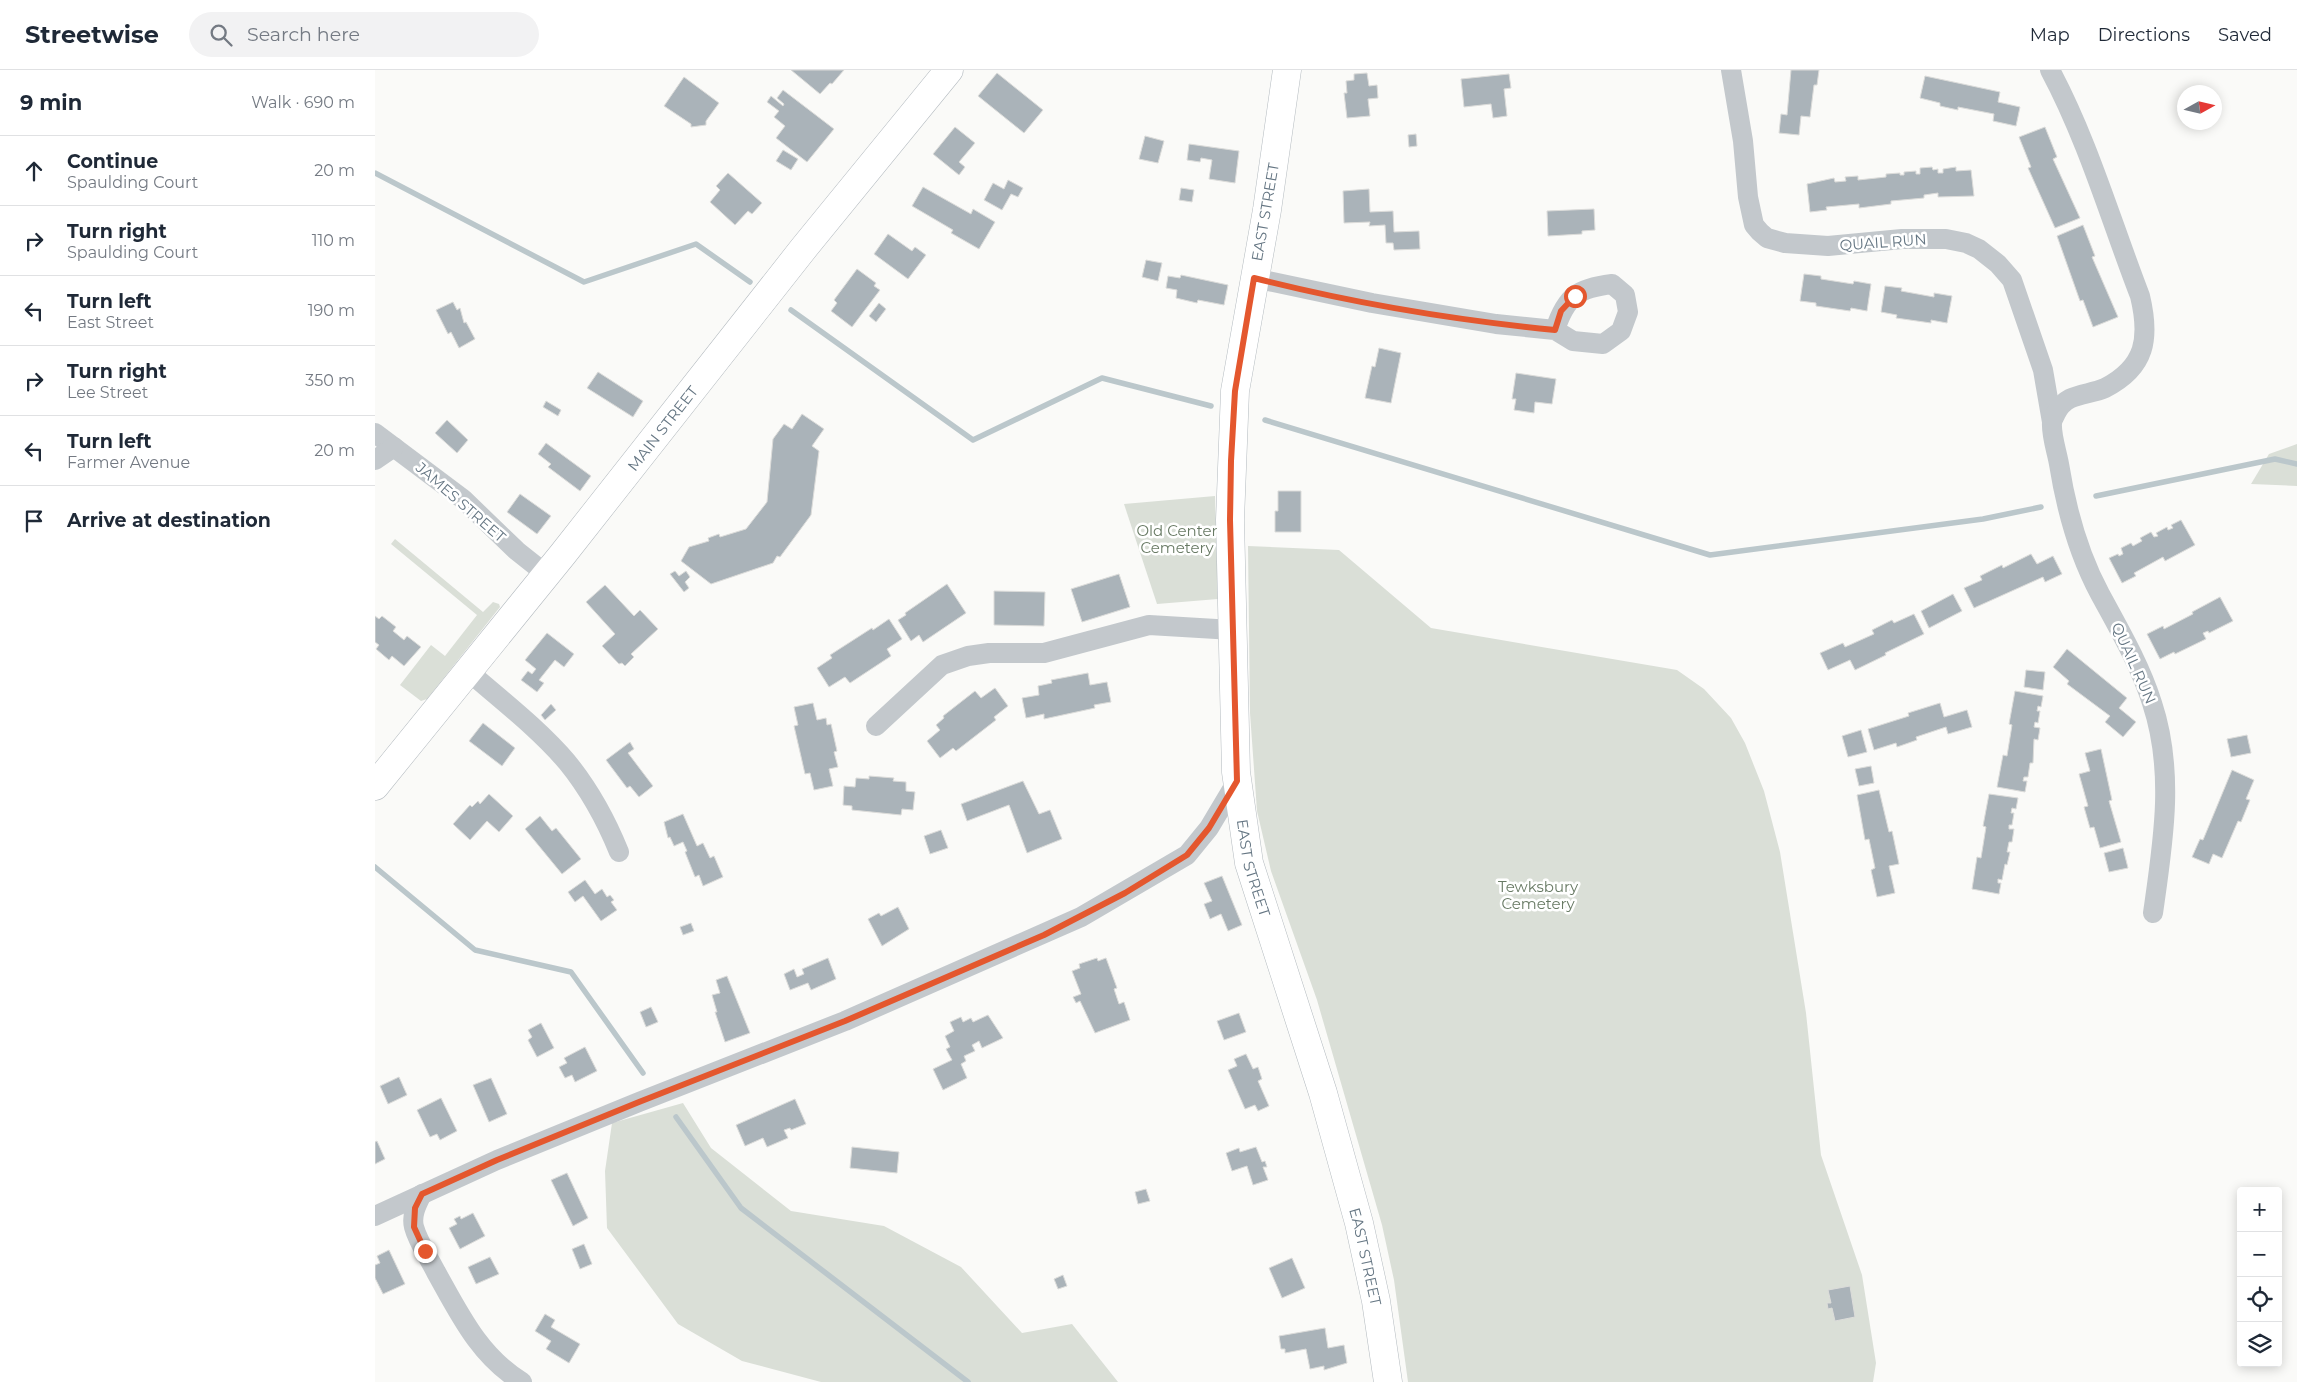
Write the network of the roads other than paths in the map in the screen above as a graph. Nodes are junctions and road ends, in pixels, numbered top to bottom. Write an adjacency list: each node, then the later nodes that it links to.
1 (949, 70): 11 (main road, MAIN STREET)
2 (1287, 70): 5 (main road, EAST STREET)
3 (1731, 70): 7 (street, QUAIL RUN)
4 (2050, 70): 7 (street)
5 (1254, 278): 6 (street); 12 (main road, EAST STREET)
6 (1555, 330)
7 (2052, 422): 18 (street, QUAIL RUN)
8 (375, 433): 9 (street, JAMES STREET)
9 (394, 447): 10 (street); 11 (street, JAMES STREET)
10 (375, 460)
11 (546, 574): 13 (main road, MAIN STREET)
12 (1233, 630): 14 (street); 15 (main road, EAST STREET)
13 (468, 671): 16 (main road, MAIN STREET); 17 (street)
14 (876, 726)
15 (1237, 781): 19 (street); 22 (main road, EAST STREET)
16 (375, 786)
17 (619, 852)
18 (2153, 913)
19 (422, 1194): 20 (street); 21 (street)
20 (375, 1216)
21 (522, 1382)
22 (1388, 1382)

